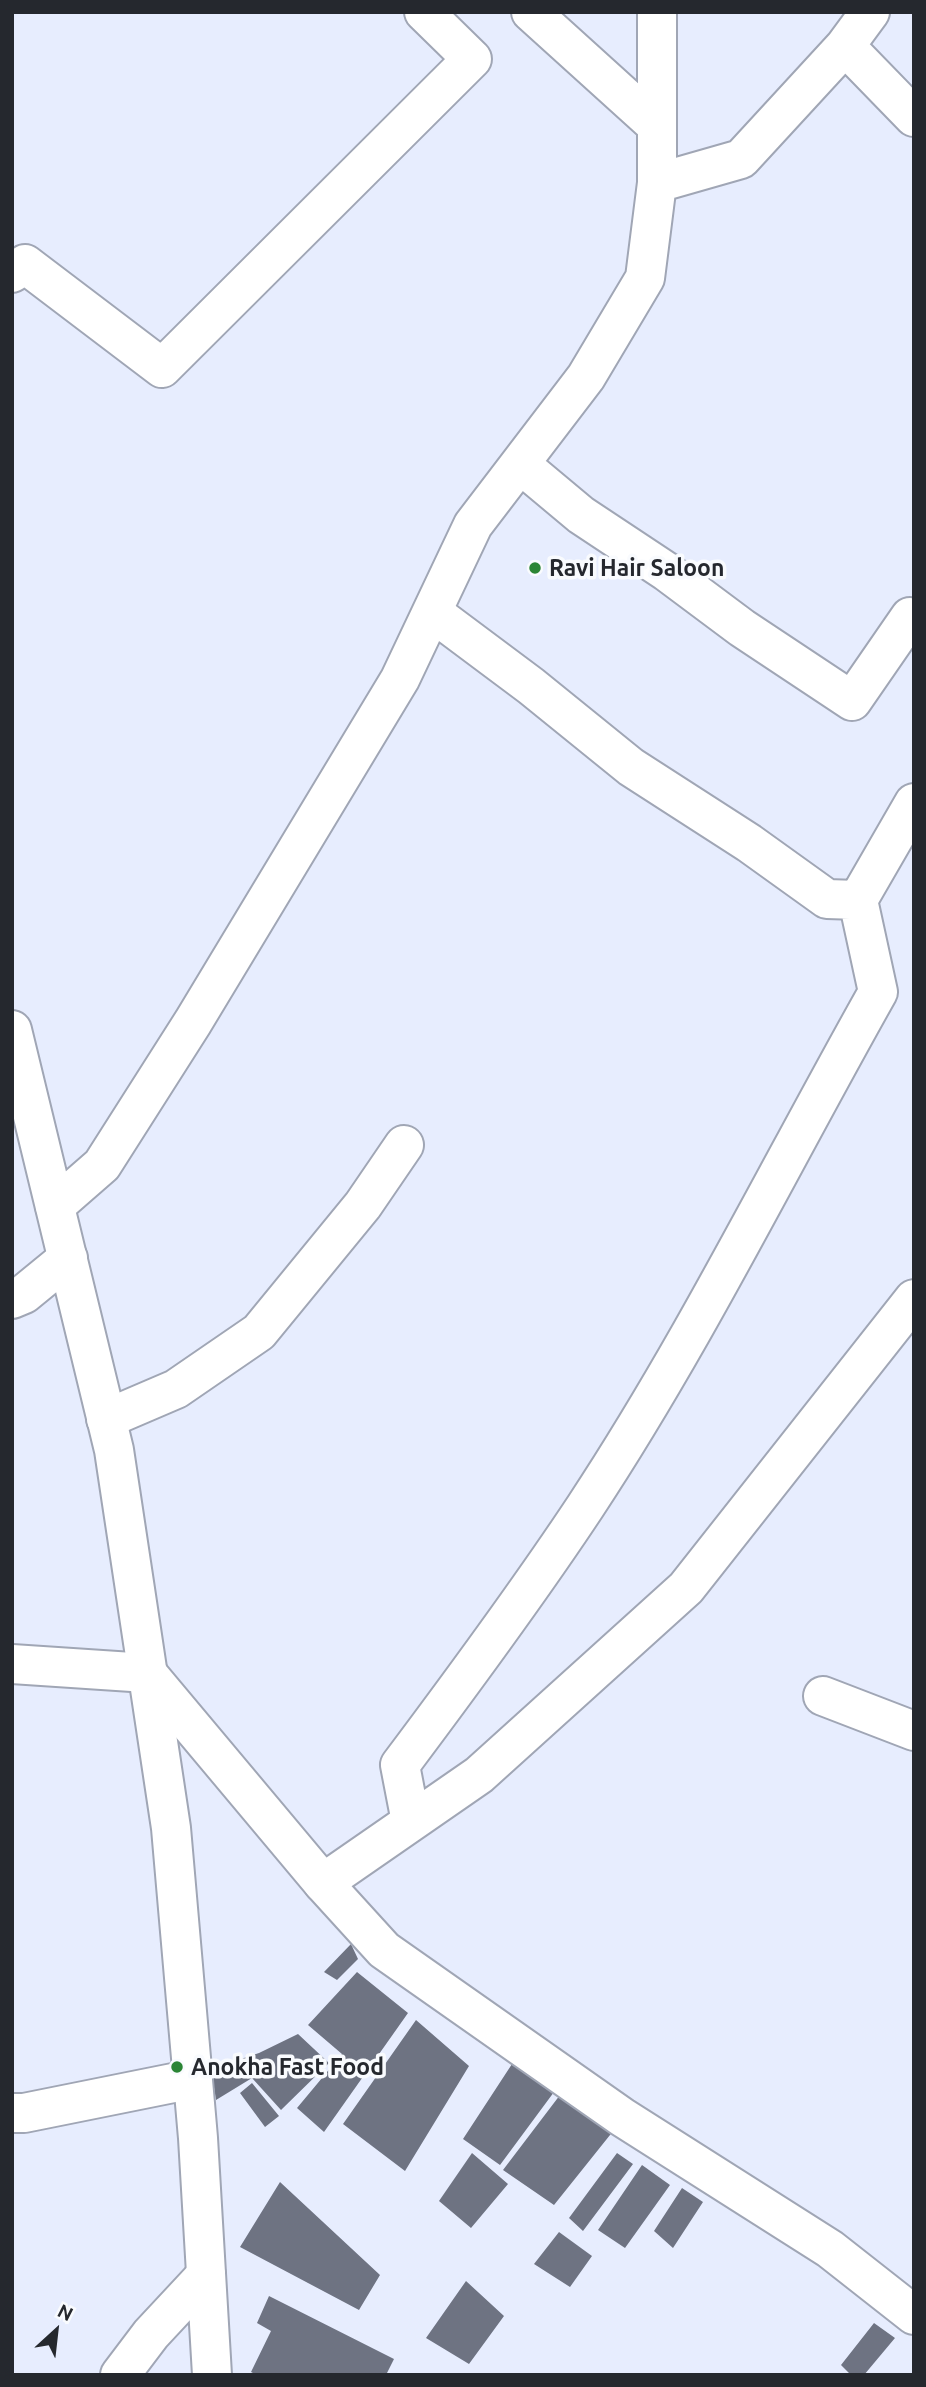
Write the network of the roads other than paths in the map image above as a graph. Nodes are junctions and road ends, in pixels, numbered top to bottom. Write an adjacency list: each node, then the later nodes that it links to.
1 (424, 12): 9 (street)
2 (531, 12): 7 (street)
3 (657, 12): 7 (street)
4 (870, 12): 5 (street)
5 (845, 46): 6 (street); 8 (street)
6 (914, 117)
7 (657, 126): 8 (street)
8 (657, 183): 10 (street)
9 (12, 273)
10 (520, 464): 11 (street); 12 (street)
11 (432, 612): 14 (street); 17 (street)
12 (910, 617)
13 (914, 803): 14 (street)
14 (858, 900): 26 (street)
15 (12, 1030): 17 (street)
16 (404, 1145): 21 (street)
17 (55, 1206): 18 (street)
18 (68, 1258): 19 (street); 21 (street)
19 (12, 1299)
20 (914, 1299): 26 (street)
21 (106, 1419): 23 (street)
22 (12, 1664): 23 (street)
23 (147, 1673): 27 (street); 28 (street)
24 (823, 1696): 25 (street)
25 (914, 1731)
26 (411, 1822): 27 (street)
27 (323, 1883): 31 (street)
28 (193, 2079): 29 (street); 30 (street)
29 (12, 2113)
30 (206, 2275): 32 (street); 33 (street)
31 (914, 2315)
32 (120, 2375)
33 (212, 2375)

